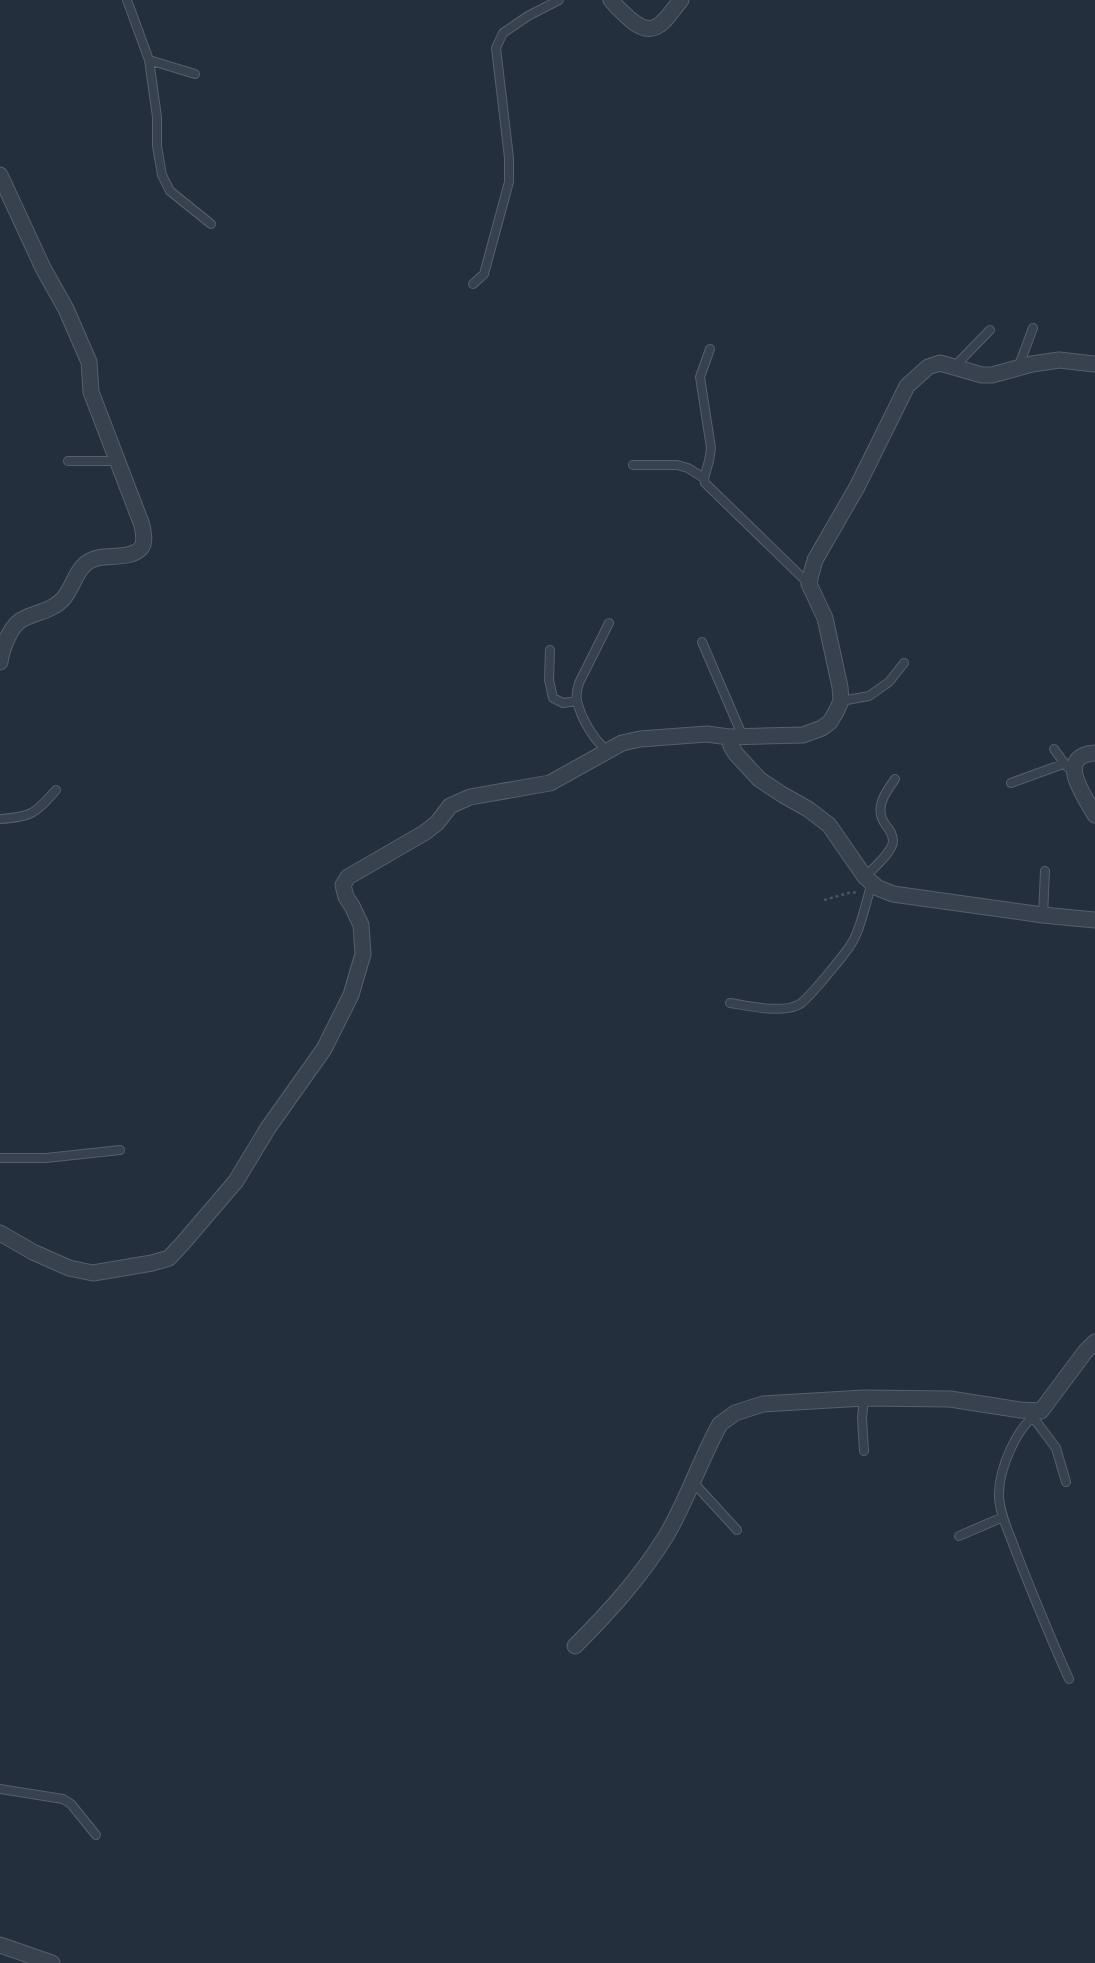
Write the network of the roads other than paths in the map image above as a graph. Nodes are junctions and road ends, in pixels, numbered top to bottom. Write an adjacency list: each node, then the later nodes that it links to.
1 (127, 0): 5 (lane)
2 (559, 0): 9 (lane)
3 (611, 0): 4 (street)
4 (681, 0)
5 (149, 60): 6 (lane); 8 (lane)
6 (195, 74)
7 (0, 175): 17 (street)
8 (211, 224)
9 (473, 284)
10 (1033, 328): 15 (lane)
11 (990, 330): 14 (lane)
12 (710, 349): 19 (lane)
13 (1095, 364): 15 (street)
14 (955, 366): 15 (street); 20 (street)
15 (1018, 369)
16 (68, 461): 17 (lane)
17 (117, 461): 24 (street)
18 (633, 465): 19 (lane)
19 (704, 478): 20 (lane)
20 (809, 584): 27 (street)
21 (609, 623): 26 (lane)
22 (702, 642): 28 (lane)
23 (550, 650): 26 (lane)
24 (0, 662)
25 (904, 664): 27 (lane)
26 (577, 701): 30 (lane)
27 (841, 701): 28 (street)
28 (736, 737): 30 (street); 39 (street)
29 (1054, 749): 32 (lane)
30 (608, 751): 45 (street)
31 (1095, 753): 32 (street)
32 (1069, 768): 34 (lane); 36 (street)
33 (894, 779): 39 (lane)
34 (1011, 783)
35 (56, 790): 37 (lane)
36 (1095, 815)
37 (0, 819)
38 (1045, 871): 40 (lane)
39 (868, 885): 40 (street); 42 (lane)
40 (1043, 915): 41 (street)
41 (1095, 920)
42 (730, 1003)
43 (120, 1150): 44 (lane)
44 (0, 1158)
45 (0, 1233)
46 (1095, 1342): 48 (street)
47 (864, 1398): 48 (street); 49 (lane); 50 (street)
48 (1037, 1414): 51 (lane); 52 (lane)
49 (864, 1451)
50 (693, 1482): 53 (lane); 55 (street)
51 (1066, 1482)
52 (1003, 1516): 54 (lane); 56 (lane)
53 (737, 1530)
54 (959, 1536)
55 (575, 1646)
56 (1069, 1679)
57 (0, 1789): 58 (lane)
58 (96, 1835)
59 (0, 1945): 60 (street)
60 (52, 1963)

